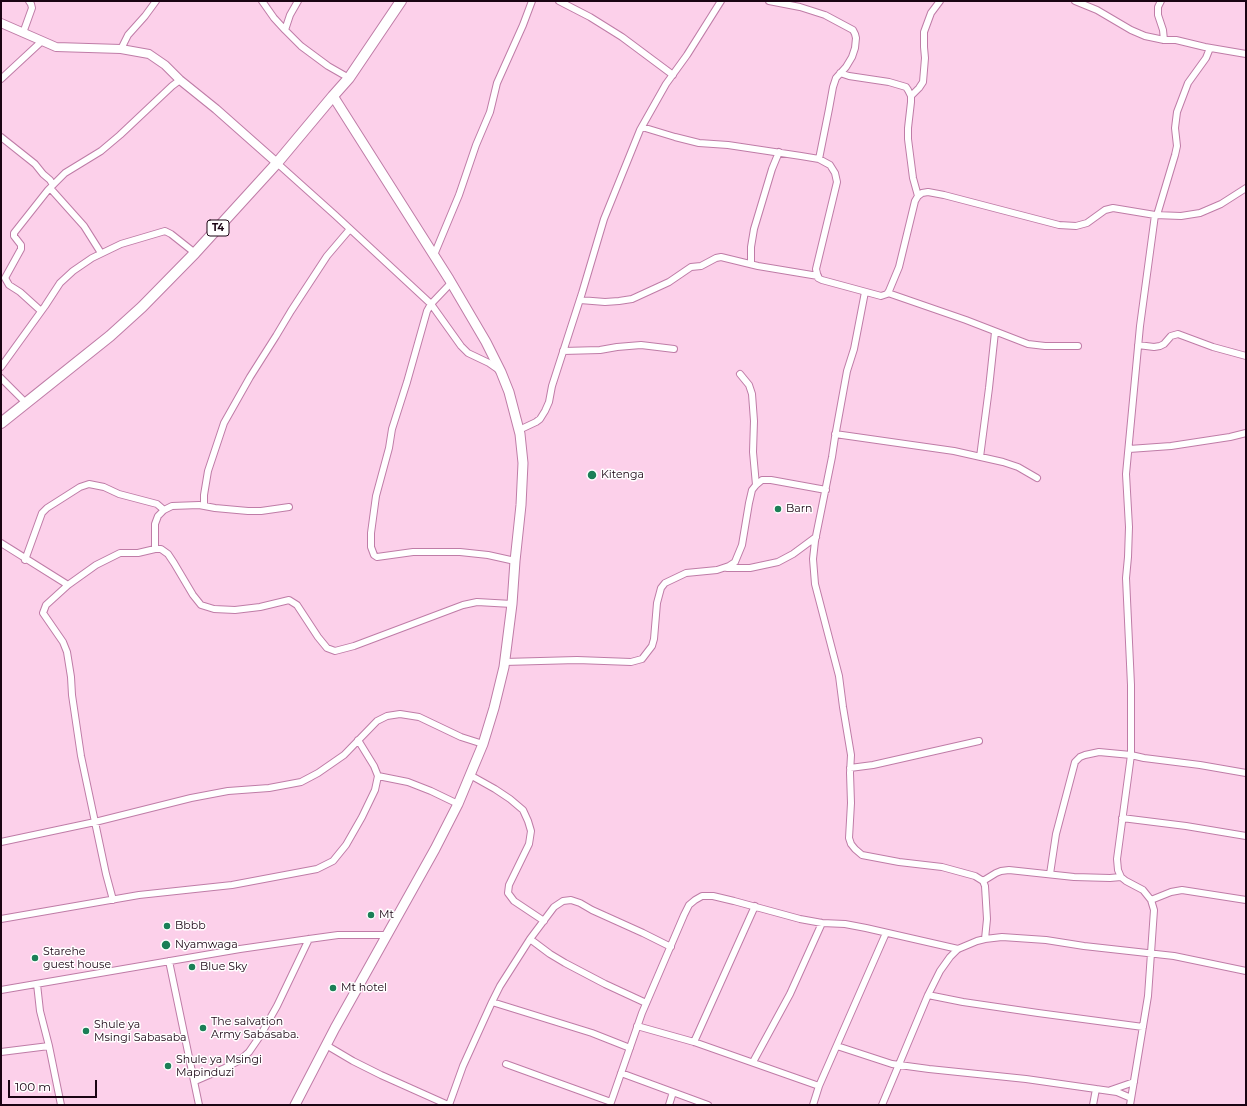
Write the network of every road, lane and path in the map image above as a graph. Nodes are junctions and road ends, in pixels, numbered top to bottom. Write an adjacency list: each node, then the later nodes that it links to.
1 (29, 1): 15 (street)
2 (156, 1): 19 (street)
3 (262, 1): 14 (street)
4 (298, 1): 14 (street)
5 (401, 1): 23 (highway, T4)
6 (532, 1): 40 (street)
7 (559, 1): 22 (street)
8 (721, 1): 22 (street)
9 (769, 1): 21 (street)
10 (940, 1): 27 (street)
11 (1075, 1): 16 (street)
12 (1161, 1): 16 (street)
13 (1, 24): 15 (street)
14 (285, 30): 23 (street)
15 (23, 33): 17 (street)
16 (1164, 40): 18 (street)
17 (42, 41): 19 (street); 24 (street)
18 (1210, 48): 20 (street); 36 (street)
19 (121, 49): 25 (street)
20 (1246, 54)
21 (840, 73): 27 (street); 31 (street)
22 (673, 75): 28 (street)
23 (349, 78): 26 (highway, T4)
24 (1, 79)
25 (180, 80): 32 (street); 33 (street)
26 (332, 96): 32 (highway, T4); 40 (main road)
27 (911, 96): 35 (street)
28 (642, 127): 30 (street); 46 (street)
29 (1, 137): 33 (street)
30 (779, 152): 31 (street); 41 (street)
31 (819, 160): 42 (street)
32 (277, 163): 37 (street); 39 (highway, T4)
33 (51, 186): 38 (street); 48 (street)
34 (1246, 188): 36 (street)
35 (918, 196): 36 (street); 45 (street)
36 (1156, 215): 50 (street)
37 (350, 229): 47 (street); 69 (street)
38 (102, 253): 39 (street); 48 (street)
39 (195, 253): 59 (highway, T4)
40 (434, 254): 43 (main road)
41 (751, 264): 42 (street); 46 (street)
42 (818, 276): 44 (street)
43 (452, 283): 47 (street); 56 (main road)
44 (865, 292): 45 (street); 63 (street)
45 (888, 293): 49 (street)
46 (580, 300): 53 (street)
47 (431, 304): 56 (street); 76 (street)
48 (41, 311): 55 (street)
49 (995, 332): 51 (street); 65 (street)
50 (1138, 345): 54 (street); 64 (street)
51 (1078, 346)
52 (674, 349): 53 (street)
53 (563, 351): 61 (street)
54 (1246, 356)
55 (1, 367)
56 (501, 372): 61 (main road)
57 (740, 374): 67 (street)
58 (1, 378): 59 (street)
59 (26, 403): 60 (highway, T4)
60 (1, 424)
61 (519, 430): 76 (main road)
62 (1246, 433): 64 (street)
63 (835, 434): 65 (street); 68 (street)
64 (1129, 449): 84 (street)
65 (980, 457): 66 (street)
66 (1037, 478)
67 (756, 485): 68 (street); 77 (street)
68 (826, 490): 72 (street)
69 (204, 506): 70 (street); 71 (street)
70 (289, 507)
71 (164, 510): 74 (street); 75 (street)
72 (816, 536): 77 (street); 85 (street)
73 (1, 543): 75 (street)
74 (155, 549): 78 (street); 79 (street)
75 (25, 560): 78 (street)
76 (515, 561): 79 (main road)
77 (724, 568): 80 (street)
78 (68, 585): 91 (street)
79 (512, 604): 80 (main road)
80 (504, 662): 83 (main road)
81 (358, 740): 83 (street); 87 (street); 91 (street)
82 (979, 741): 85 (street)
83 (482, 744): 88 (main road)
84 (1131, 755): 86 (street); 90 (street); 94 (street)
85 (850, 768): 96 (street)
86 (1246, 773)
87 (378, 776): 89 (street); 97 (street)
88 (470, 776): 89 (main road); 102 (street)
89 (458, 804): 105 (main road)
90 (1122, 818): 92 (street); 95 (street)
91 (95, 822): 93 (street); 97 (street)
92 (1246, 836)
93 (1, 842)
94 (1050, 874): 95 (street); 96 (street)
95 (1121, 877): 98 (street)
96 (982, 882): 108 (street)
97 (113, 900): 101 (street)
98 (1151, 900): 99 (street); 111 (street)
99 (1246, 900)
100 (755, 906): 103 (street); 109 (street); 121 (street)
101 (1, 919)
102 (544, 920): 107 (street); 109 (street)
103 (822, 923): 104 (street); 127 (street)
104 (886, 933): 110 (street); 124 (street)
105 (387, 935): 106 (street); 122 (main road)
106 (309, 938): 112 (street); 131 (street)
107 (530, 939): 117 (street); 118 (street)
108 (984, 939): 110 (street); 111 (street)
109 (671, 947): 118 (street)
110 (958, 949): 116 (street)
111 (1151, 953): 113 (street); 120 (street)
112 (169, 961): 114 (street); 131 (street)
113 (1246, 971)
114 (37, 984): 115 (street); 123 (street)
115 (1, 990)
116 (928, 995): 120 (street); 129 (street)
117 (492, 1002): 125 (street); 142 (street)
118 (646, 1003): 119 (street)
119 (637, 1026): 121 (street); 125 (street)
120 (1143, 1027): 132 (street)
121 (694, 1042): 127 (street)
122 (326, 1045): 141 (main road); 142 (street)
123 (49, 1046): 126 (street); 139 (street)
124 (837, 1046): 129 (street); 133 (street)
125 (630, 1048): 130 (street)
126 (1, 1052)
127 (753, 1062): 133 (street)
128 (506, 1064): 138 (street)
129 (900, 1065): 134 (street); 146 (street)
130 (622, 1073): 136 (street); 138 (street)
131 (195, 1081): 140 (street)
132 (1134, 1082): 135 (street); 137 (street)
133 (819, 1086): 145 (street)
134 (1096, 1088): 135 (street); 147 (street)
135 (1109, 1090): 137 (street)
136 (674, 1092): 143 (street); 144 (street)
137 (1130, 1102)
138 (611, 1103)
139 (61, 1105)
140 (199, 1105)
141 (295, 1105)
142 (449, 1105)
143 (669, 1105)
144 (708, 1105)
145 (813, 1105)
146 (882, 1105)
147 (1093, 1105)

